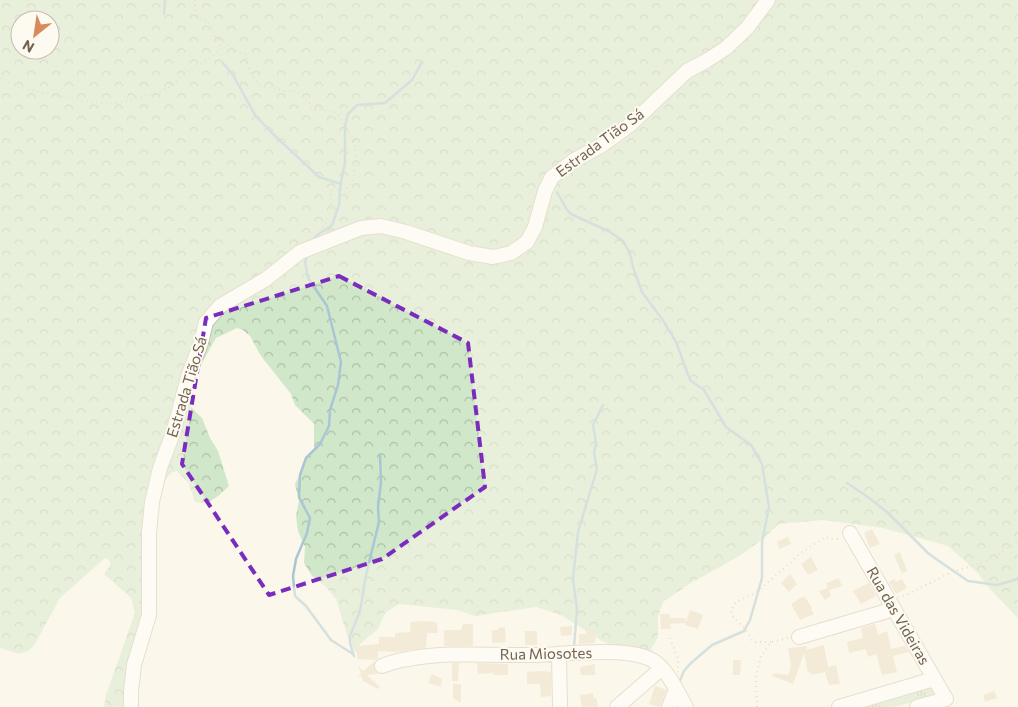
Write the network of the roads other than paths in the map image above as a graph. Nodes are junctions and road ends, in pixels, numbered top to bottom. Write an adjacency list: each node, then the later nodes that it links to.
1 (768, 0): 10 (street, Estrada Tião Sá)
2 (851, 534): 3 (street, Rua das Videiras)
3 (892, 605): 4 (street); 8 (street, Rua das Videiras)
4 (799, 637)
5 (559, 654): 6 (street, Rua Miosotes); 7 (street, Rua Miosotes); 11 (street)
6 (382, 666)
7 (662, 668): 9 (street, Rua Miosotes); 12 (street)
8 (934, 679): 15 (street); 16 (street, Rua das Videiras)
9 (675, 688): 13 (street); 14 (street, Rua Miosotes)
10 (131, 707)
11 (560, 707)
12 (617, 707)
13 (669, 707)
14 (686, 707)
15 (839, 707)
16 (917, 707)

